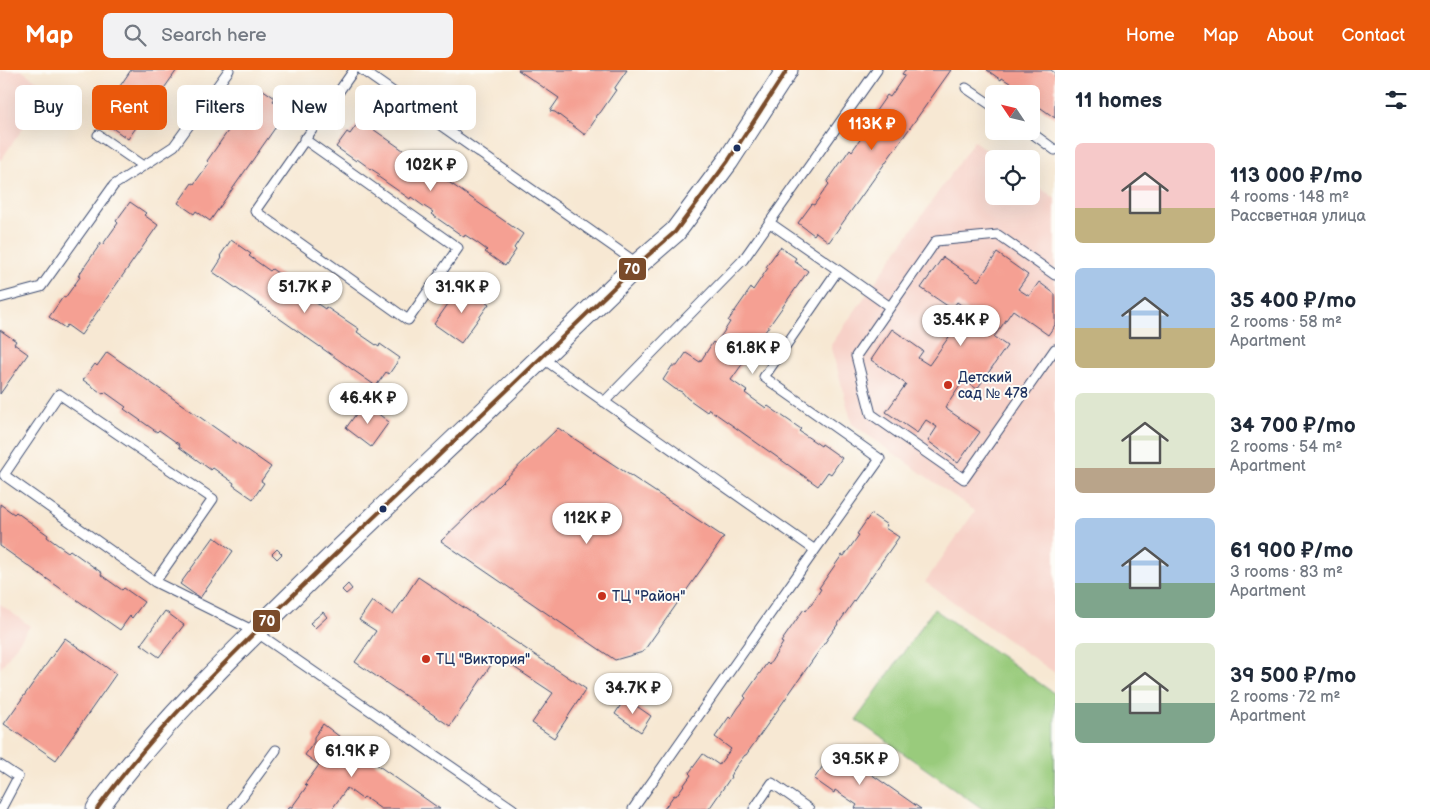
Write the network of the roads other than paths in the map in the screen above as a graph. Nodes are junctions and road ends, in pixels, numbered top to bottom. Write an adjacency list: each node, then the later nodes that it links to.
1 (229, 70): 12 (lane)
2 (354, 70): 9 (lane)
3 (362, 70): 14 (lane)
4 (787, 70): 14 (street)
5 (877, 70): 13 (lane)
6 (966, 88): 7 (lane)
7 (985, 101)
8 (98, 136): 12 (lane)
9 (304, 139): 9 (lane)
10 (1040, 139): 11 (lane)
11 (1055, 150)
12 (143, 166): 17 (lane)
13 (770, 223): 15 (lane); 21 (lane)
14 (638, 264): 20 (street)
15 (838, 270): 18 (lane); 22 (lane)
16 (1055, 275): 18 (lane)
17 (0, 298)
18 (890, 307): 19 (lane)
19 (1055, 349)
20 (542, 358): 21 (lane); 24 (street)
21 (604, 402): 22 (lane)
22 (815, 550): 31 (lane)
23 (156, 582): 23 (lane); 24 (lane)
24 (256, 632): 28 (street); 30 (lane)
25 (276, 750): 29 (lane)
26 (0, 765): 27 (lane)
27 (1, 809)
28 (97, 809)
29 (233, 809)
30 (513, 809)
31 (633, 809)
32 (754, 809): 33 (lane)
33 (809, 809)

